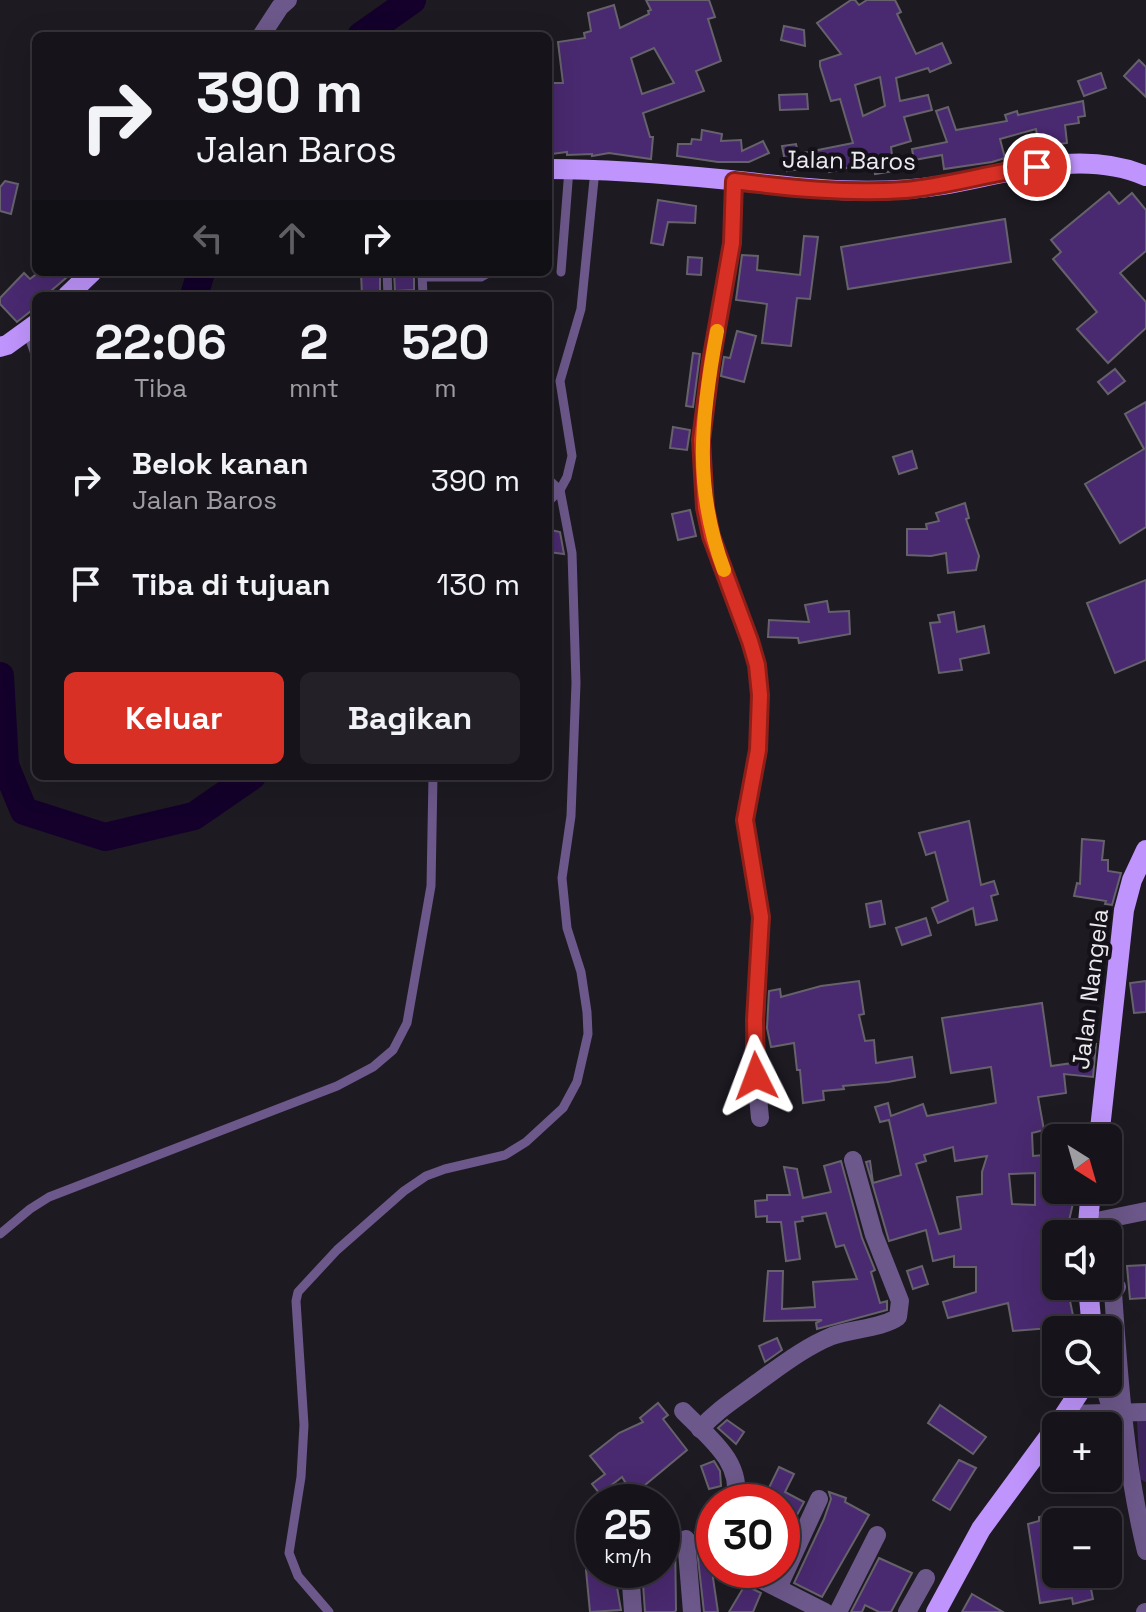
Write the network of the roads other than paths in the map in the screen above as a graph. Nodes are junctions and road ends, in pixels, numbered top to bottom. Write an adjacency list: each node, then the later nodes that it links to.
1 (288, 0): 2 (street)
2 (264, 32)
3 (552, 169): 4 (main road, Jalan Baros)
4 (569, 169): 5 (main road, Jalan Baros); 8 (lane)
5 (595, 170): 7 (main road, Jalan Baros); 15 (lane)
6 (1146, 176): 7 (main road, Jalan Baros)
7 (734, 181): 22 (street)
8 (561, 272)
9 (88, 276): 12 (main road)
10 (461, 276): 11 (lane)
11 (483, 276)
12 (71, 292)
13 (31, 328): 14 (main road)
14 (0, 347)
15 (560, 390): 16 (lane); 18 (lane)
16 (552, 391)
17 (552, 483): 18 (lane)
18 (560, 490): 19 (lane); 47 (lane)
19 (552, 498)
20 (433, 780): 27 (lane)
21 (1146, 850): 23 (main road, Jalan Nangela)
22 (760, 1118)
23 (1101, 1124)
24 (853, 1160): 34 (street)
25 (1146, 1211): 26 (street)
26 (1115, 1220)
27 (0, 1234)
28 (1113, 1300): 31 (street)
29 (1110, 1396): 31 (street)
30 (683, 1411): 34 (street)
31 (1117, 1412)
32 (1122, 1412): 33 (street)
33 (1146, 1412)
34 (700, 1429): 37 (street)
35 (1122, 1432): 39 (street)
36 (1042, 1446): 53 (main road)
37 (738, 1484)
38 (819, 1499): 42 (street)
39 (1141, 1509): 43 (street)
40 (877, 1535): 51 (street)
41 (686, 1539): 49 (street)
42 (800, 1540)
43 (1146, 1551)
44 (926, 1578): 52 (street)
45 (631, 1588): 48 (street)
46 (778, 1588): 50 (street)
47 (329, 1612)
48 (633, 1612)
49 (692, 1612)
50 (825, 1612)
51 (838, 1612)
52 (907, 1612)
53 (936, 1612)

